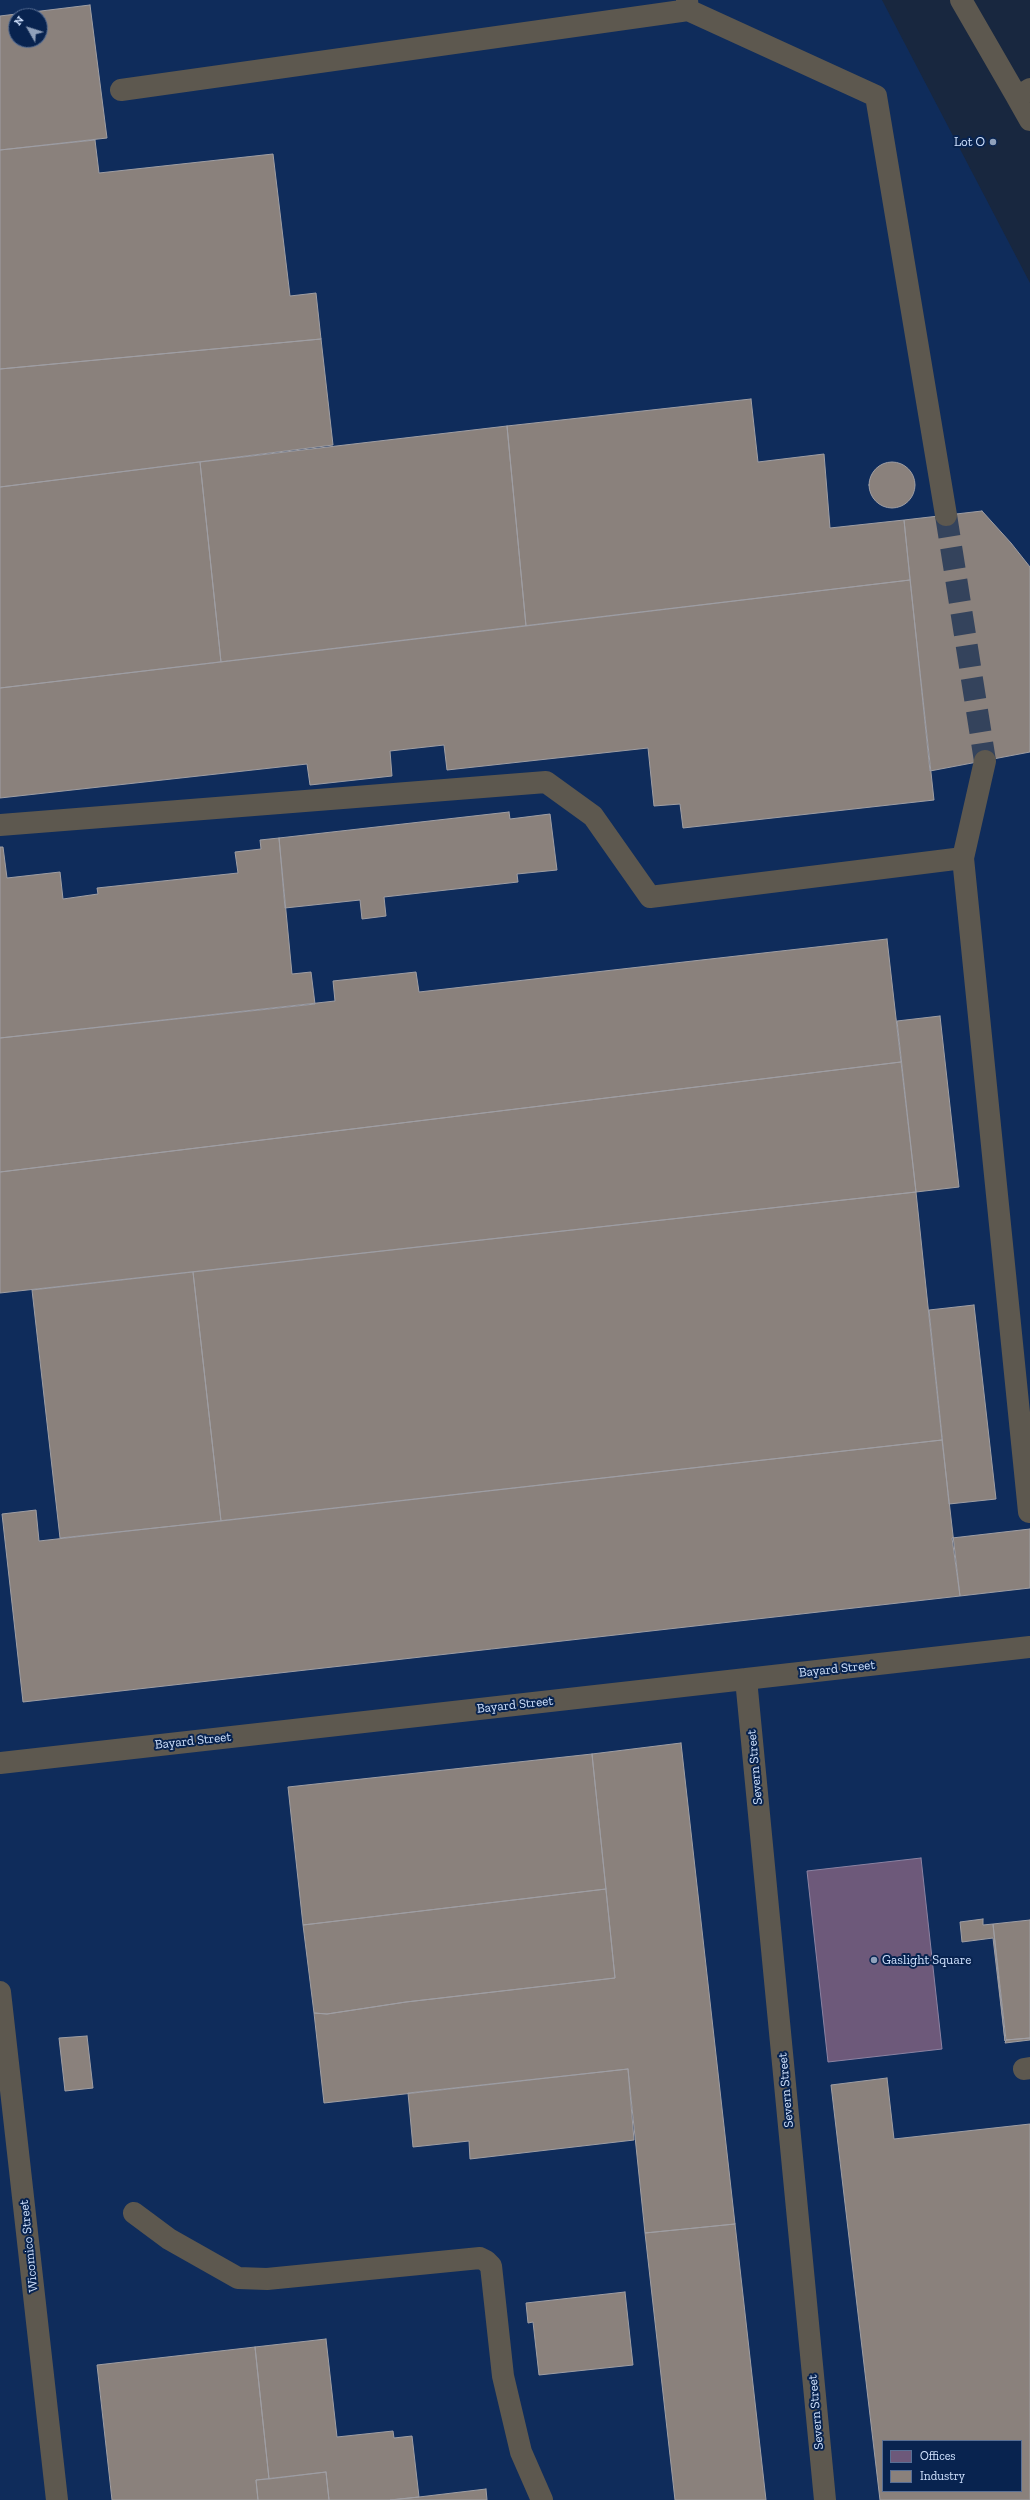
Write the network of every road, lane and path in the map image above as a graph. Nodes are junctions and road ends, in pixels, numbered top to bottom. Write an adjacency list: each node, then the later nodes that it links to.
1 (961, 0): 4 (street)
2 (688, 5): 3 (street); 6 (street)
3 (120, 90)
4 (1024, 93): 5 (street)
5 (1030, 120)
6 (946, 515)
7 (985, 761): 9 (street)
8 (0, 825): 9 (street)
9 (963, 858): 10 (street)
10 (1029, 1512)
11 (1030, 1647): 12 (street, Bayard Street)
12 (746, 1679): 13 (street, Bayard Street); 18 (street, Severn Street)
13 (0, 1763)
14 (0, 1992): 16 (street, Wicomico Street)
15 (134, 2213): 17 (street)
16 (57, 2500)
17 (542, 2500)
18 (825, 2500)

